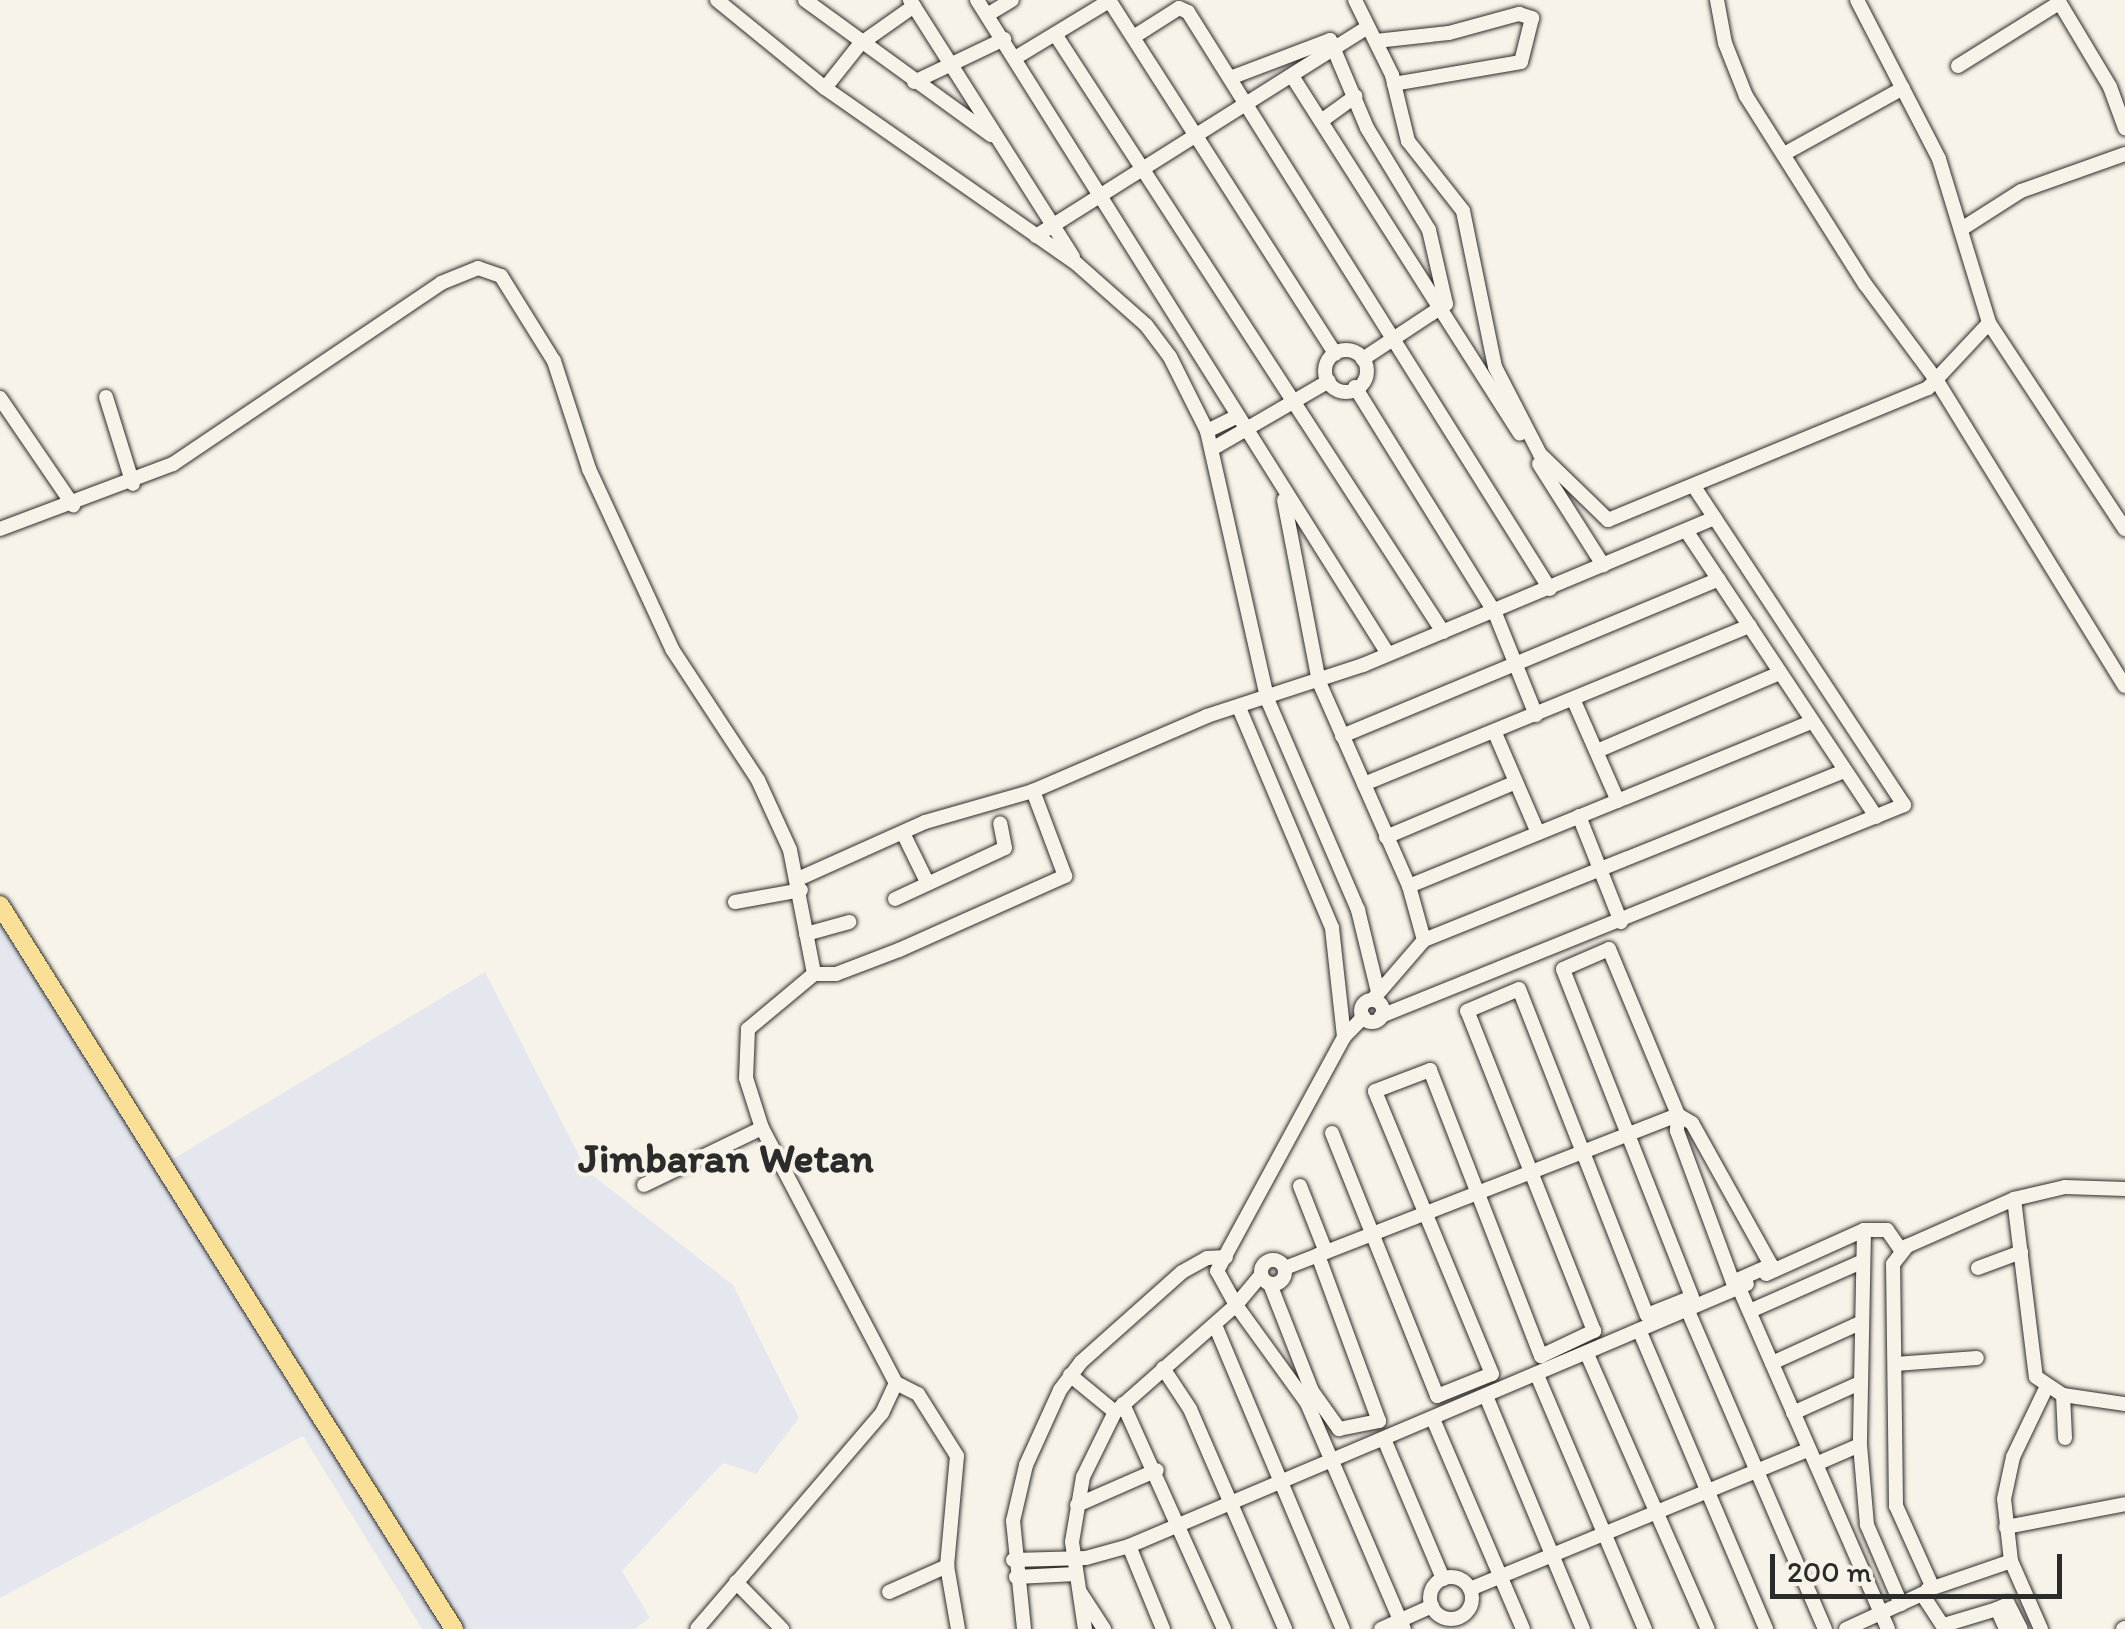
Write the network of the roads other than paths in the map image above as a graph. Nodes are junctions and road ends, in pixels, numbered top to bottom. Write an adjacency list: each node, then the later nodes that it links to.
1 (718, 0): 25 (street)
2 (978, 0): 11 (street)
3 (1012, 0): 11 (street)
4 (1355, 0): 13 (street)
5 (1717, 0): 33 (street)
6 (1857, 0): 26 (street)
7 (1109, 1): 12 (street); 14 (street)
8 (814, 2): 16 (street)
9 (2059, 2): 20 (street); 30 (street)
10 (912, 3): 16 (street); 19 (street)
11 (988, 15): 15 (street)
12 (1055, 34): 18 (street); 35 (street)
13 (1372, 34): 17 (street); 24 (street); 24 (street)
14 (1135, 36): 22 (street); 31 (street)
15 (1004, 39): 18 (street); 19 (street)
16 (860, 44): 23 (street); 25 (street)
17 (1335, 45): 21 (street); 22 (street); 27 (street)
18 (1015, 58): 36 (street)
19 (952, 64): 23 (street); 32 (street)
20 (1958, 66)
21 (1292, 76): 28 (street); 29 (street)
22 (1230, 78): 28 (street)
23 (914, 82): 32 (street)
24 (1394, 84): 62 (street)
25 (824, 88): 39 (street)
26 (1902, 88): 33 (street); 38 (street)
27 (1356, 96): 29 (street); 42 (street)
28 (1245, 104): 31 (street); 45 (street)
29 (1324, 119): 42 (street)
30 (2125, 128)
31 (1195, 136): 35 (street); 46 (street)
32 (998, 140): 37 (street)
33 (1784, 154): 50 (street)
34 (2125, 154): 38 (street)
35 (1141, 169): 36 (street); 55 (street)
36 (1096, 196): 37 (street); 41 (street)
37 (1053, 226): 39 (street); 40 (street)
38 (1962, 228): 43 (street)
39 (1036, 236): 40 (street)
40 (1077, 264): 44 (street)
41 (1169, 308): 44 (street); 48 (street)
42 (1442, 310): 45 (street); 69 (street)
43 (1989, 323): 50 (street); 66 (street)
44 (1146, 325): 52 (street)
45 (1393, 339): 47 (street); 71 (street)
46 (1336, 354): 47 (street); 49 (street)
47 (1363, 358): 51 (street)
48 (1214, 377): 52 (street); 56 (street)
49 (1329, 381): 51 (street); 55 (street)
50 (1938, 381): 62 (street); 81 (street)
51 (1355, 388): 72 (street)
52 (1189, 391): 58 (street)
53 (0, 398): 57 (street)
54 (106, 398): 61 (street)
55 (1292, 403): 59 (street); 74 (street)
56 (1238, 416): 58 (street); 59 (street)
57 (6, 419): 64 (street)
58 (1207, 430): 60 (street)
59 (1247, 431): 60 (street); 63 (street)
60 (1212, 449): 82 (street)
61 (133, 484): 64 (street); 103 (street)
62 (1694, 486): 65 (street)
63 (1282, 490): 75 (street); 76 (street)
64 (73, 505): 67 (street)
65 (1716, 518): 68 (street); 96 (street)
66 (2125, 528)
67 (0, 529)
68 (1687, 532): 69 (street); 70 (street)
69 (1603, 566): 71 (street)
70 (1719, 580): 73 (street); 77 (street)
71 (1550, 589): 72 (street)
72 (1494, 613): 74 (street); 77 (street)
73 (1750, 626): 78 (street); 83 (street)
74 (1442, 632): 76 (street)
75 (1312, 645): 79 (street); 80 (street)
76 (1388, 654): 79 (street)
77 (1515, 664): 85 (street); 88 (street)
78 (1780, 674): 86 (street); 89 (street)
79 (1337, 675): 80 (street)
80 (1319, 682): 82 (street); 88 (street)
81 (2125, 686)
82 (1268, 701): 84 (street); 113 (street)
83 (1574, 702): 85 (street); 89 (street)
84 (1230, 711): 93 (street); 116 (street)
85 (1536, 715): 87 (street)
86 (1810, 722): 90 (street); 94 (street)
87 (1496, 732): 91 (street); 92 (street)
88 (1342, 736): 92 (street)
89 (1597, 751): 94 (street)
90 (1844, 770): 96 (street); 101 (street)
91 (1516, 782): 99 (street); 100 (street)
92 (1364, 784): 100 (street)
93 (1033, 791): 98 (street); 112 (street)
94 (1618, 801): 95 (street)
95 (1579, 816): 99 (street); 101 (street)
96 (1876, 817): 109 (street)
97 (1000, 823): 102 (street)
98 (903, 832): 102 (street); 103 (street)
99 (1538, 833): 104 (street)
100 (1386, 837): 104 (street)
101 (1600, 870): 109 (street); 111 (street)
102 (926, 880): 105 (street)
103 (799, 885): 106 (street); 110 (street)
104 (1409, 886): 111 (street)
105 (896, 899)
106 (735, 902)
107 (0, 905): 199 (main road)
108 (849, 922): 110 (street)
109 (1621, 922): 114 (street)
110 (806, 934): 112 (street)
111 (1424, 940): 113 (street)
112 (814, 974): 118 (street)
113 (1376, 996): 114 (street); 115 (street)
114 (1381, 1016): 115 (street)
115 (1363, 1017): 116 (street)
116 (1344, 1037): 134 (street)
117 (1678, 1115): 117 (street); 120 (street); 120 (street)
118 (762, 1128): 123 (street); 152 (street)
119 (1332, 1133): 130 (street)
120 (1628, 1136): 121 (street); 121 (street)
121 (1583, 1152): 122 (street); 122 (street)
122 (1530, 1172): 126 (street); 126 (street)
123 (644, 1185)
124 (1300, 1186): 133 (street)
125 (2125, 1188): 127 (street)
126 (1477, 1193): 128 (street); 128 (street)
127 (2014, 1199): 131 (street); 132 (street)
128 (1426, 1214): 130 (street); 130 (street)
129 (1864, 1230): 131 (street); 135 (street); 138 (street)
130 (1370, 1235): 133 (street)
131 (1901, 1250): 148 (street)
132 (2021, 1252): 136 (street); 154 (street)
133 (1322, 1254): 137 (street); 137 (street)
134 (1226, 1257): 139 (street); 150 (street)
135 (1859, 1263): 141 (street); 142 (street)
136 (1978, 1268)
137 (1266, 1281): 139 (street)
138 (1739, 1288): 140 (street); 141 (street)
139 (1236, 1305): 143 (street); 165 (street)
140 (1688, 1311): 144 (street); 167 (street)
141 (1750, 1311): 147 (street)
142 (1860, 1323): 147 (street); 153 (street)
143 (1215, 1325): 149 (street); 168 (street)
144 (1640, 1332): 145 (street); 169 (street)
145 (1587, 1354): 151 (street); 173 (street)
146 (1977, 1358): 148 (street)
147 (1772, 1363): 159 (street)
148 (1895, 1364): 189 (street)
149 (1162, 1368): 158 (street); 170 (street)
150 (1070, 1375): 158 (street); 180 (street)
151 (1537, 1375): 156 (street); 176 (street)
152 (896, 1382): 182 (street); 187 (street)
153 (1860, 1383): 159 (street); 163 (street)
154 (2046, 1388): 155 (street); 175 (street)
155 (2063, 1395): 157 (street); 161 (street)
156 (1486, 1396): 160 (street); 178 (street)
157 (2125, 1403)
158 (1119, 1408): 166 (street); 172 (street)
159 (1794, 1413): 164 (street)
160 (1433, 1419): 162 (street); 184 (street)
161 (2064, 1438)
162 (1384, 1440): 165 (street); 186 (street)
163 (1860, 1445): 164 (street); 192 (street)
164 (1812, 1457): 167 (street); 195 (street)
165 (1333, 1461): 168 (street); 197 (street)
166 (1157, 1470): 172 (street); 174 (street)
167 (1756, 1471): 169 (street); 216 (street)
168 (1282, 1483): 170 (street); 209 (street)
169 (1706, 1492): 173 (street); 215 (street)
170 (1232, 1504): 174 (street); 208 (street)
171 (2125, 1504): 175 (street)
172 (1077, 1506): 179 (street)
173 (1656, 1512): 176 (street); 214 (street)
174 (1180, 1526): 177 (street); 207 (street)
175 (2006, 1527): 181 (street)
176 (1602, 1534): 178 (street); 213 (street)
177 (1130, 1546): 179 (street); 206 (street)
178 (1551, 1555): 184 (street); 212 (street)
179 (1072, 1558): 180 (street); 183 (street)
180 (1013, 1560): 185 (street)
181 (2012, 1562): 189 (street); 221 (street)
182 (948, 1566): 190 (street); 202 (street)
183 (1076, 1574): 185 (street); 191 (street)
184 (1500, 1576): 188 (street); 211 (street)
185 (1016, 1577): 203 (street)
186 (1443, 1579): 188 (street); 193 (street)
187 (736, 1582): 200 (street); 201 (street)
188 (1470, 1589): 196 (street)
189 (1926, 1591): 192 (street); 198 (street)
190 (890, 1592)
191 (1080, 1592): 204 (street); 205 (street)
192 (1901, 1604): 195 (street)
193 (1432, 1606): 196 (street); 197 (street)
194 (1997, 1609): 198 (street); 219 (street); 220 (street)
195 (1881, 1613): 217 (street); 218 (street)
196 (1463, 1623)
197 (1401, 1625): 210 (street)
198 (1944, 1627)
199 (454, 1629)
200 (696, 1629)
201 (782, 1629)
202 (958, 1629)
203 (1024, 1629)
204 (1085, 1629)
205 (1104, 1629)
206 (1163, 1629)
207 (1224, 1629)
208 (1285, 1629)
209 (1343, 1629)
210 (1381, 1629)
211 (1523, 1629)
212 (1583, 1629)
213 (1645, 1629)
214 (1708, 1629)
215 (1766, 1629)
216 (1825, 1629)
217 (1846, 1629)
218 (1888, 1629)
219 (2006, 1629)
220 (2021, 1629)
221 (2041, 1629)

